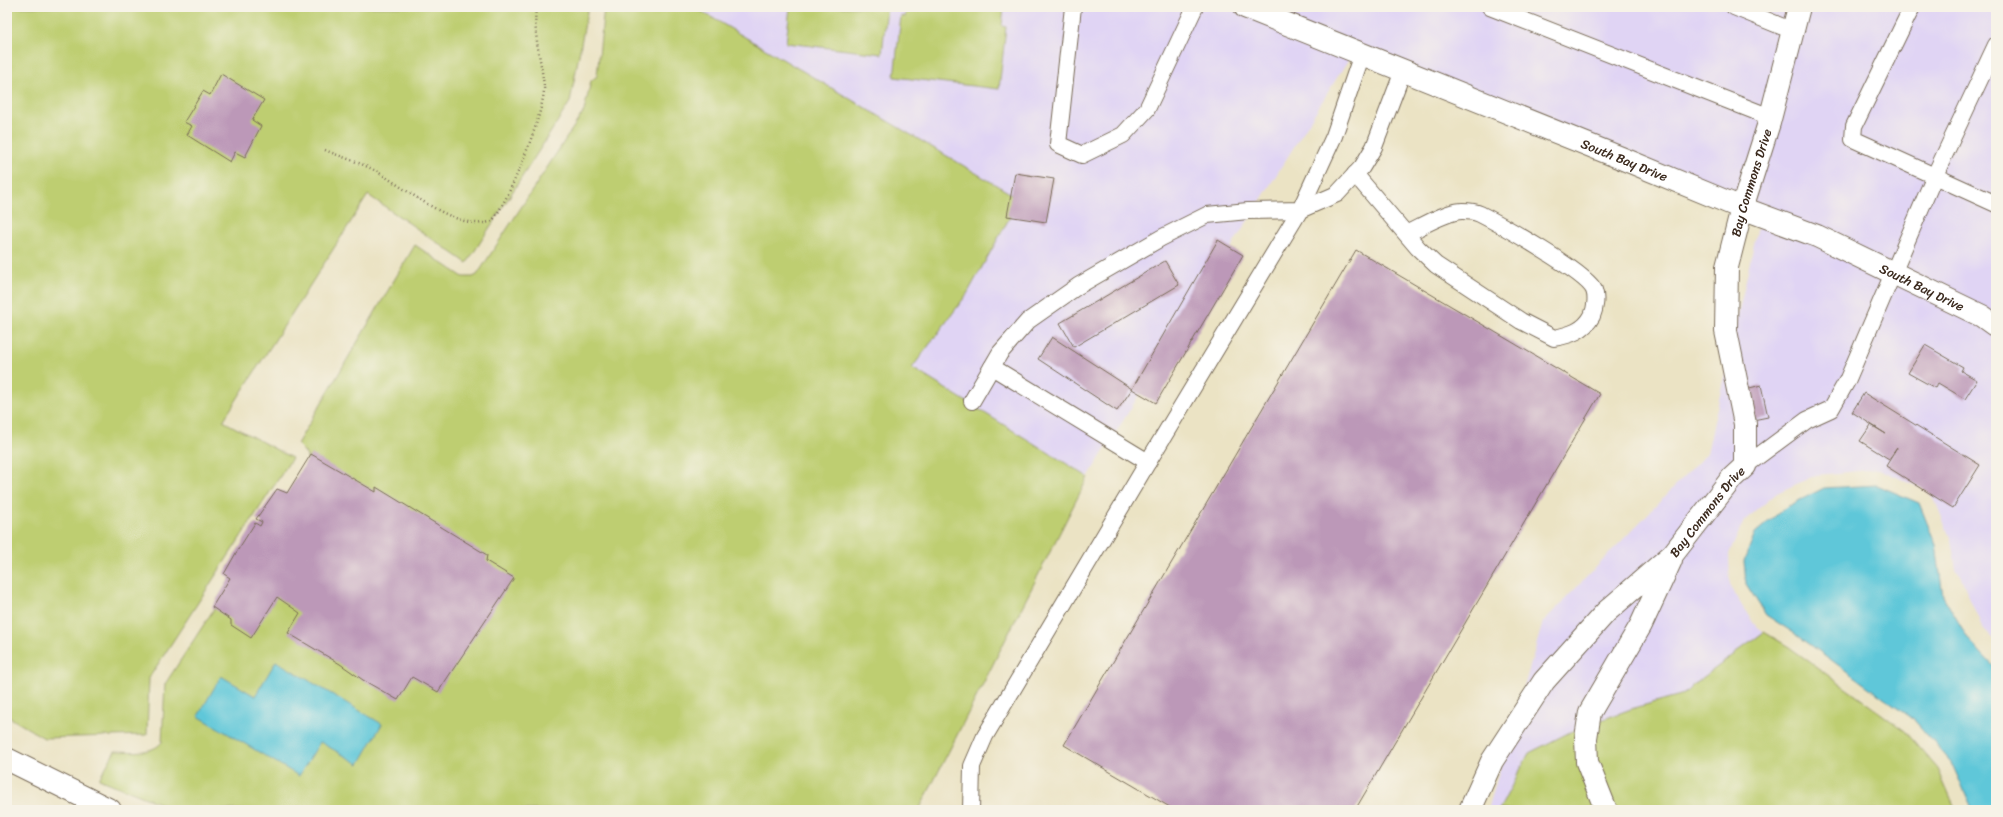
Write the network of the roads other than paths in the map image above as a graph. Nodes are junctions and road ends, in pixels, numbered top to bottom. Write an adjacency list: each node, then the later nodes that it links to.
1 (1073, 7): 2 (lane)
2 (1195, 7)
3 (1245, 7): 10 (street, South Bay Drive)
4 (1490, 7): 12 (lane)
5 (1734, 7): 8 (lane)
6 (1799, 7): 8 (street, Bay Commons Drive)
7 (1912, 7): 14 (lane)
8 (1792, 31): 12 (street, Bay Commons Drive)
9 (1996, 45): 14 (lane)
10 (1362, 54): 11 (street, South Bay Drive); 17 (lane)
11 (1403, 71): 13 (lane); 16 (street, South Bay Drive)
12 (1770, 117): 16 (street, Bay Commons Drive)
13 (1355, 174): 17 (lane); 18 (lane)
14 (1935, 175): 15 (lane); 19 (lane)
15 (1996, 204)
16 (1742, 208): 19 (street, South Bay Drive); 24 (street, Bay Commons Drive)
17 (1300, 210): 21 (lane); 23 (lane)
18 (1406, 234): 18 (lane)
19 (1893, 272): 20 (street, South Bay Drive); 24 (lane)
20 (1996, 326)
21 (992, 367): 22 (lane); 23 (lane)
22 (972, 401)
23 (1148, 462): 28 (lane)
24 (1745, 466): 25 (street, Bay Commons Drive)
25 (1673, 554): 29 (street, Bay Commons Drive); 30 (street)
26 (7, 759): 27 (street)
27 (110, 810)
28 (971, 810)
29 (1470, 810)
30 (1606, 810)

